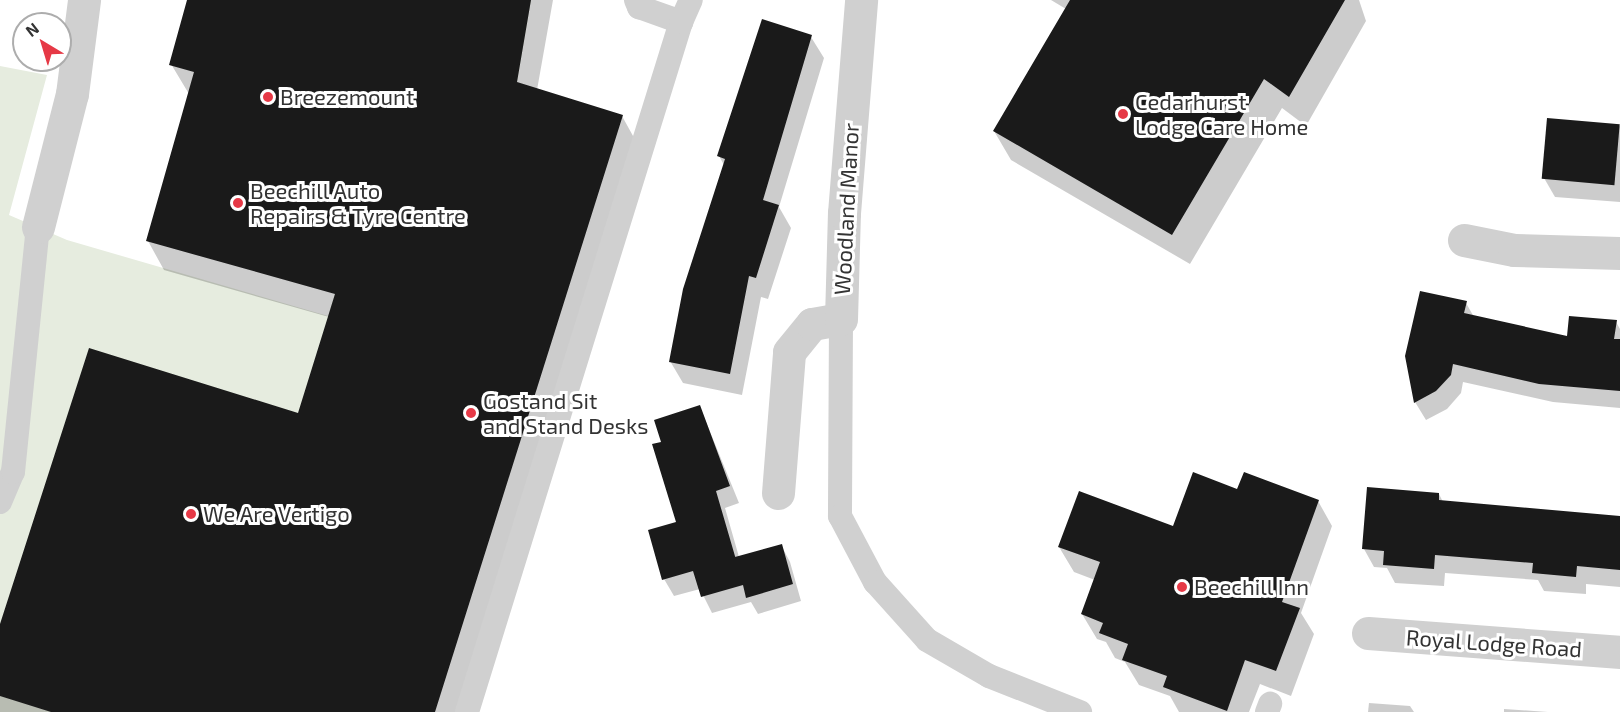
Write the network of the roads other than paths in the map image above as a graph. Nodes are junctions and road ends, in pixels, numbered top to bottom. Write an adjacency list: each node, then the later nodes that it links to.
1 (84, 0): 6 (street)
2 (636, 0): 5 (lane)
3 (691, 0): 5 (lane)
4 (861, 0): 9 (street, Woodland Manor)
5 (681, 22): 14 (lane)
6 (38, 227): 11 (lane)
7 (1464, 240): 8 (street)
8 (1620, 254)
9 (841, 319): 10 (street, Woodland Manor); 15 (lane)
10 (778, 493)
11 (0, 502)
12 (1368, 633): 13 (street, Royal Lodge Road)
13 (1620, 652)
14 (467, 712)
15 (1080, 712)

